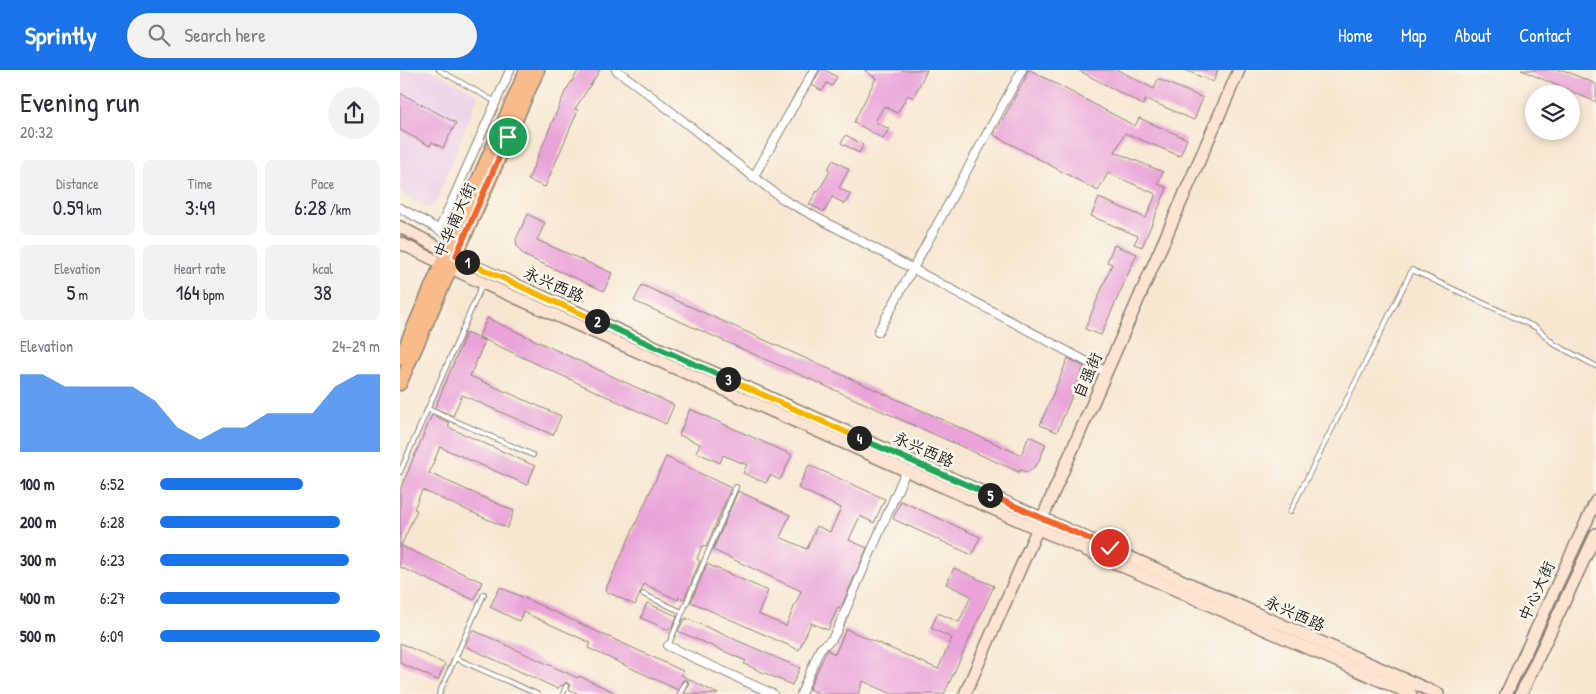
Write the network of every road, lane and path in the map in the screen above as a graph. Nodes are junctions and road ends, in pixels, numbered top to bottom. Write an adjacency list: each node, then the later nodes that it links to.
1 (439, 70): 9 (lane)
2 (510, 70): 9 (street)
3 (526, 70): 14 (main road, 中华南大街)
4 (538, 70): 16 (main road, 中华南大街)
5 (616, 70): 10 (street)
6 (814, 70): 10 (street)
7 (1022, 70): 17 (street)
8 (1239, 70): 22 (main road, 自强街)
9 (496, 102): 13 (street)
10 (753, 178): 17 (street)
11 (400, 208): 13 (street)
12 (400, 227): 16 (main road, 永兴西路)
13 (439, 230): 14 (street)
14 (452, 237): 16 (main road, 中华南大街)
15 (400, 243): 16 (main road, 永兴西路)
16 (448, 260): 18 (main road, 永兴西路); 20 (main road, 中华南大街); 23 (main road, 中华南大街); 31 (main road, 永兴西路)
17 (913, 268): 19 (street); 22 (street)
18 (483, 283): 24 (lane); 26 (main road, 永兴西路)
19 (878, 332)
20 (400, 358)
21 (1596, 366): 30 (lane)
22 (1106, 372): 31 (main road, 自强街)
23 (400, 384)
24 (428, 409): 25 (lane); 27 (lane)
25 (533, 455)
26 (906, 471): 31 (main road, 永兴西路); 45 (street)
27 (400, 472)
28 (736, 487): 35 (lane)
29 (1596, 501): 49 (main road, 中心大街)
30 (1290, 512)
31 (1040, 524): 46 (main road, 自强街); 47 (main road, 永兴西路); 48 (main road, 永兴西路)
32 (1596, 534): 50 (main road, 中心大街)
33 (484, 594): 37 (lane)
34 (643, 594): 35 (lane)
35 (682, 612): 36 (lane)
36 (668, 646): 44 (street)
37 (455, 658): 40 (lane); 41 (lane)
38 (684, 683): 43 (lane)
39 (566, 686): 42 (lane)
40 (439, 694)
41 (537, 694)
42 (562, 694)
43 (680, 694)
44 (773, 694)
45 (801, 694)
46 (965, 694)
47 (1411, 694)
48 (1438, 694)
49 (1506, 694)
50 (1521, 694)

